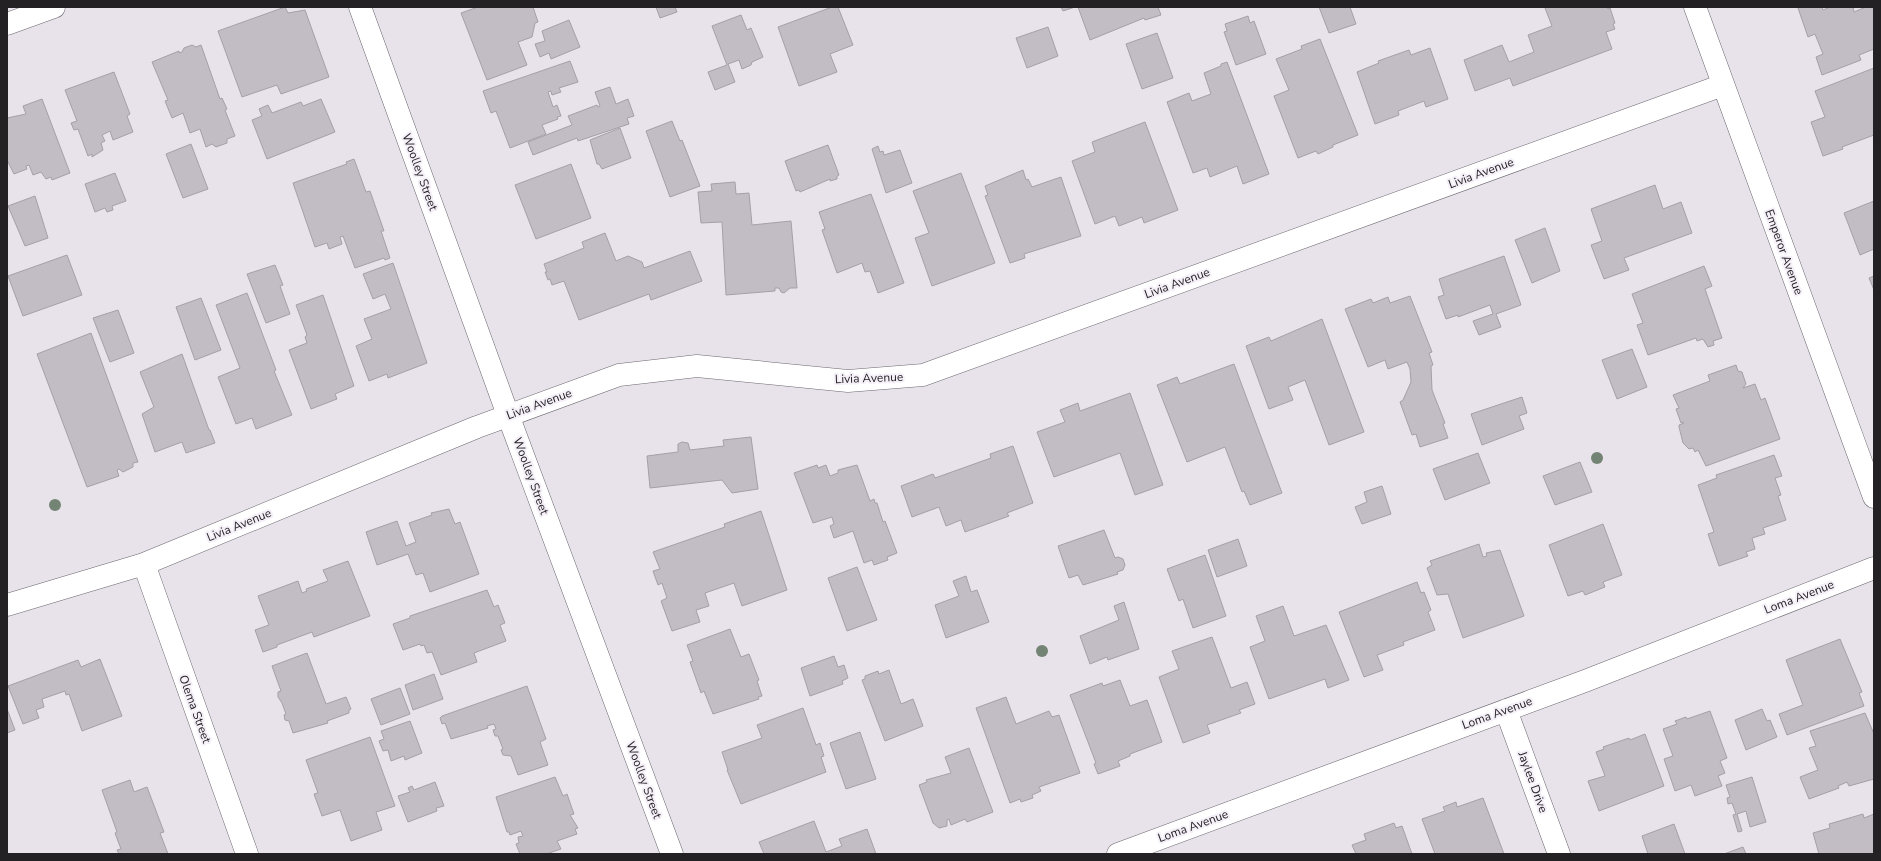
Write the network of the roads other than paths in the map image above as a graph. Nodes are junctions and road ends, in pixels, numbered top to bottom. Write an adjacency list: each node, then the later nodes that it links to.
1 (54, 7): 4 (street)
2 (360, 7): 6 (street, Woolley Street)
3 (1695, 7): 5 (street, Emperor Avenue)
4 (7, 24)
5 (1723, 85): 6 (street, Livia Avenue); 7 (street, Emperor Avenue)
6 (508, 415): 8 (street, Livia Avenue); 13 (street, Woolley Street)
7 (1874, 497)
8 (144, 564): 10 (street, Livia Avenue); 12 (street, Olema Street)
9 (1874, 568): 11 (street, Loma Avenue)
10 (7, 605)
11 (1506, 710): 14 (street, Loma Avenue); 15 (street, Jaylee Drive)
12 (247, 854)
13 (672, 854)
14 (1118, 854)
15 (1559, 854)

